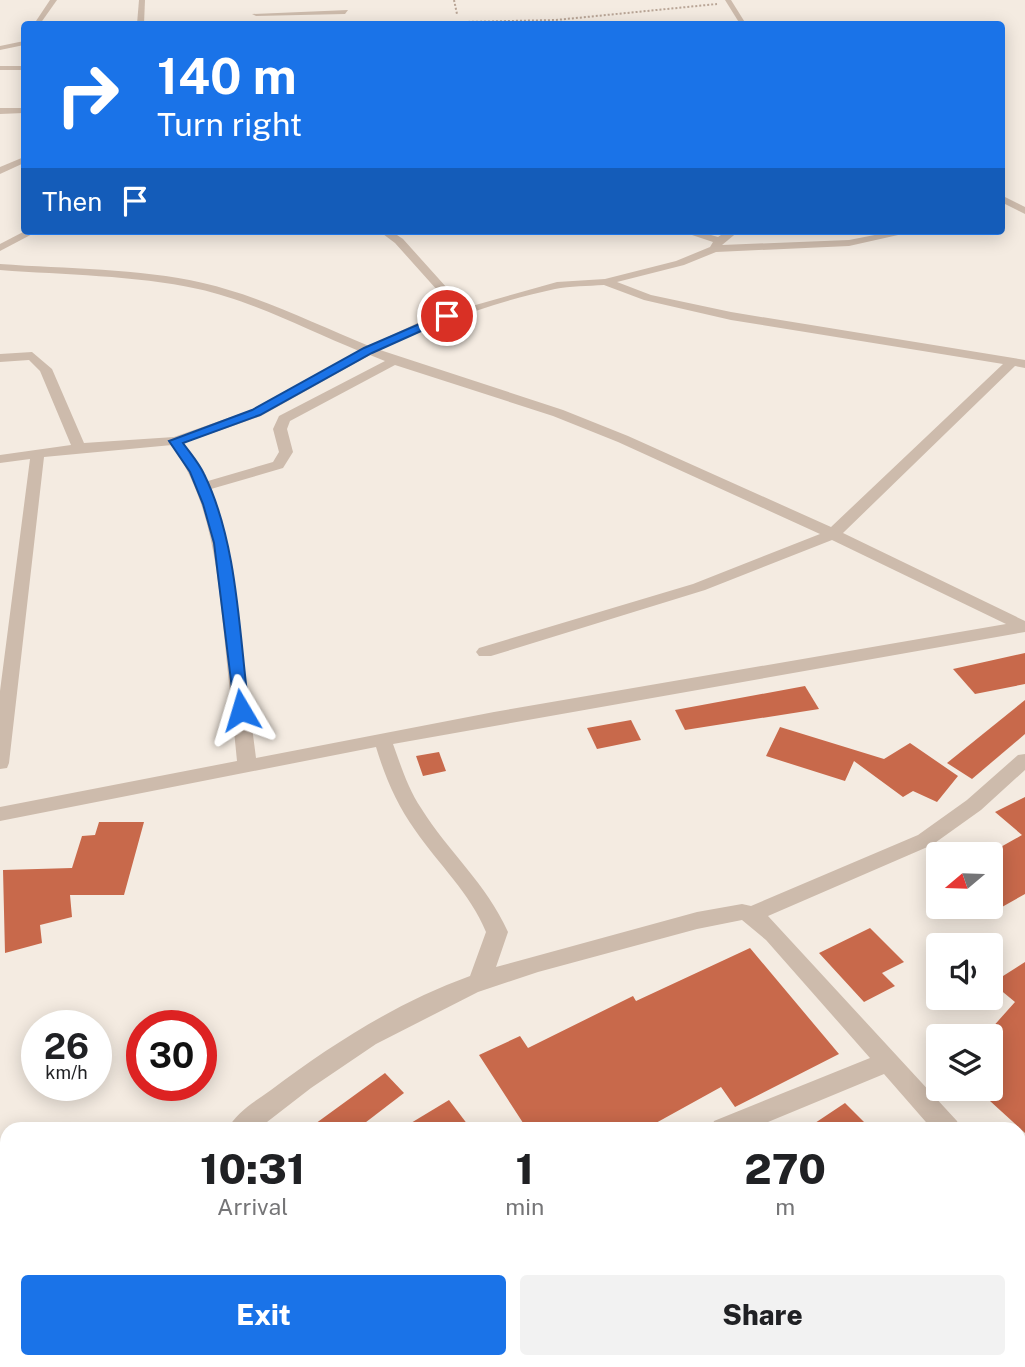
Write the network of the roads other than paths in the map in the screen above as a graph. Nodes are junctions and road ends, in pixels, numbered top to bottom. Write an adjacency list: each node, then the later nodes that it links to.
1 (54, 0): 7 (street)
2 (142, 0): 8 (street)
3 (345, 0): 5 (street)
4 (728, 2): 10 (street)
5 (345, 12): 6 (street); 9 (street)
6 (256, 14)
7 (39, 21)
8 (141, 21)
9 (344, 21)
10 (741, 21)
11 (21, 44): 12 (street)
12 (0, 48)
13 (0, 68): 14 (street)
14 (21, 68)
15 (0, 111): 16 (street)
16 (21, 111)
17 (21, 161): 18 (street)
18 (0, 171)
19 (1005, 200): 20 (street)
20 (1025, 212): 21 (street)
21 (1013, 215)
22 (25, 235): 28 (street)
23 (390, 235): 31 (street)
24 (694, 235): 27 (street)
25 (729, 235): 27 (street)
26 (890, 235): 27 (street)
27 (717, 245): 30 (street)
28 (0, 248)
29 (0, 267): 32 (street)
30 (605, 282): 31 (street); 35 (street)
31 (461, 310): 32 (street)
32 (368, 351): 34 (street); 36 (street)
33 (0, 358): 37 (street)
34 (394, 360): 40 (street); 41 (street)
35 (1019, 363): 41 (street)
36 (176, 441): 37 (street); 40 (street)
37 (79, 448): 38 (street)
38 (38, 452): 39 (street); 46 (street)
39 (0, 458)
40 (203, 487): 47 (street)
41 (833, 534): 42 (street); 43 (street)
42 (1025, 626): 44 (street)
43 (485, 652)
44 (383, 740): 47 (street); 50 (street)
45 (1025, 760): 49 (street)
46 (0, 763)
47 (247, 765): 48 (street)
48 (0, 814)
49 (752, 914): 50 (street); 51 (street)
50 (479, 983): 52 (street)
51 (887, 1062): 53 (street); 54 (street)
52 (248, 1122)
53 (740, 1122)
54 (942, 1122)

